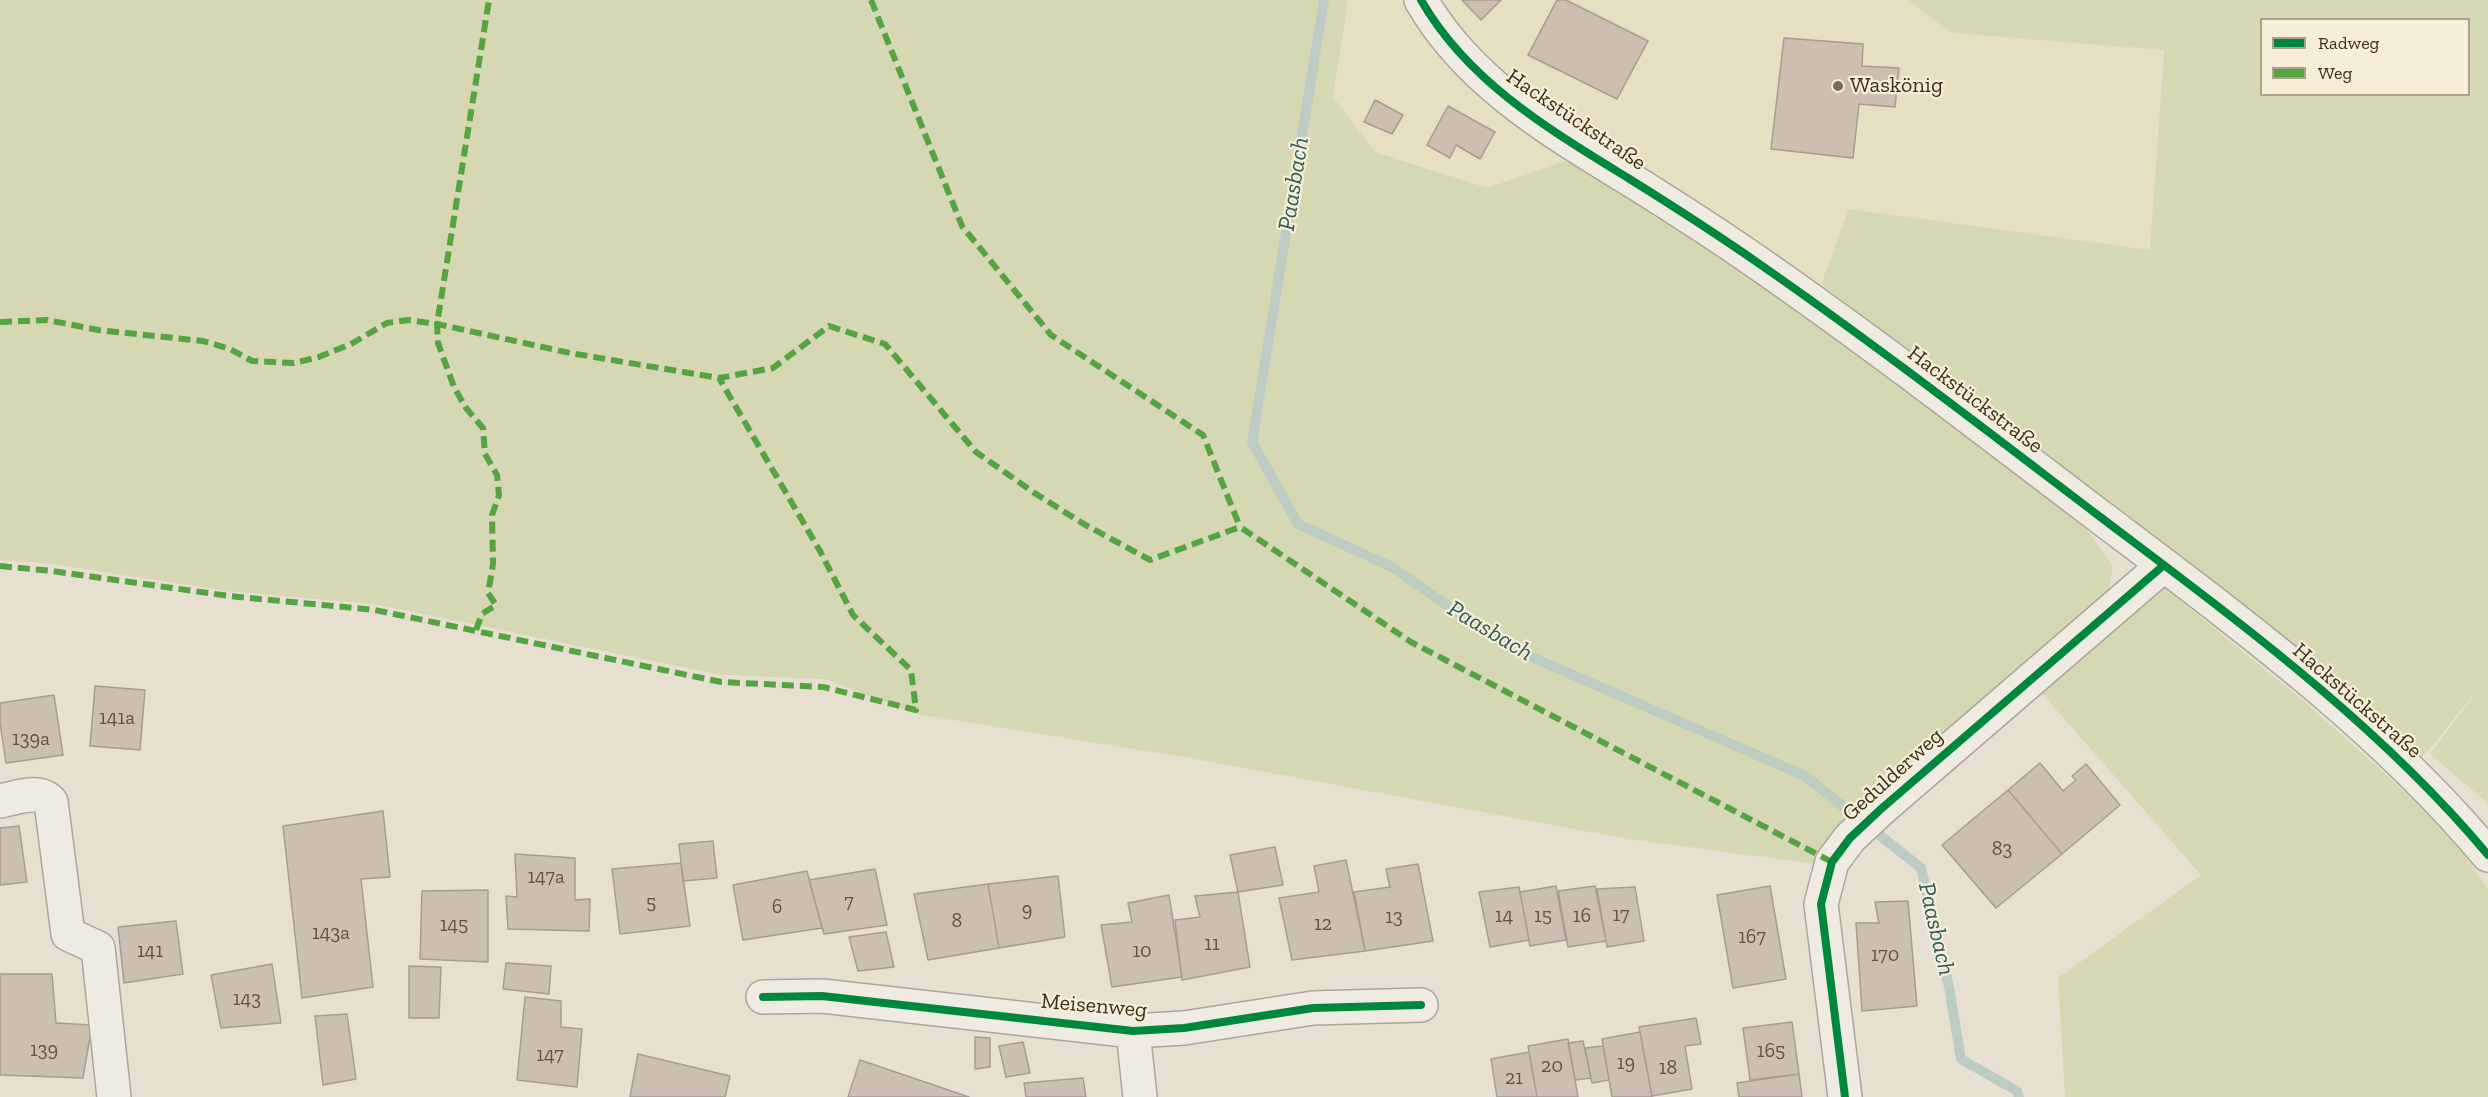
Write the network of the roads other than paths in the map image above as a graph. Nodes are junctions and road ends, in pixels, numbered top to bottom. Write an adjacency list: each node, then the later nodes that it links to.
1 (1421, 0): 2 (street, Hackstückstraße)
2 (2164, 565): 4 (street, Hackstückstraße); 10 (street, Gedulderweg)
3 (0, 801): 8 (street)
4 (2488, 855)
5 (763, 997): 7 (street, Meisenweg)
6 (1421, 1005): 7 (street, Meisenweg)
7 (1133, 1032): 9 (street, Meisenweg)
8 (114, 1097)
9 (1140, 1097)
10 (1845, 1097)

